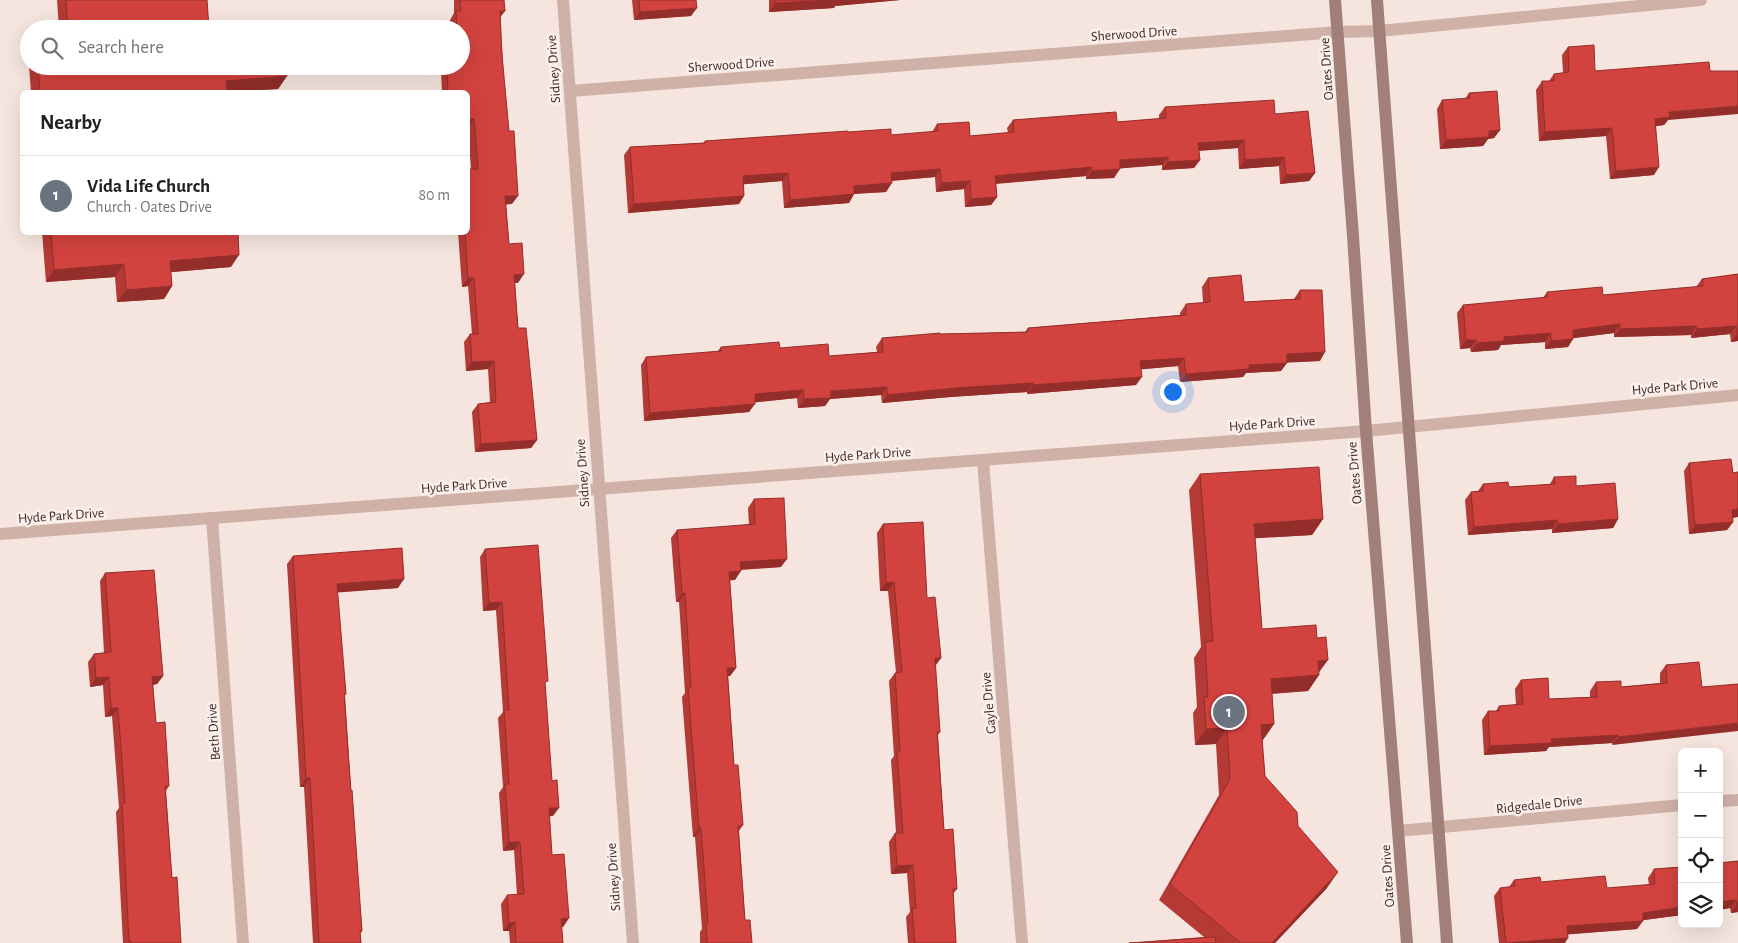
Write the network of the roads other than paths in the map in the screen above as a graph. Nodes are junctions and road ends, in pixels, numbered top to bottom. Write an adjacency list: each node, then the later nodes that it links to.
1 (563, 0): 7 (street, Sidney Drive)
2 (1335, 0): 6 (main road, Oates Drive)
3 (1377, 0): 5 (main road)
4 (1701, 0): 5 (street, Sherwood Drive)
5 (1379, 31): 6 (street, Sherwood Drive); 9 (main road)
6 (1338, 32): 7 (street, Sherwood Drive); 10 (main road, Oates Drive)
7 (570, 91): 12 (street, Sidney Drive)
8 (1738, 395): 9 (street, Hyde Park Drive)
9 (1408, 427): 10 (street, Hyde Park Drive); 18 (main road)
10 (1366, 432): 11 (street, Hyde Park Drive); 19 (main road, Oates Drive)
11 (983, 461): 12 (street, Hyde Park Drive); 22 (street, Gayle Drive)
12 (599, 490): 13 (street, Hyde Park Drive); 21 (street, Sidney Drive)
13 (212, 518): 14 (street, Hyde Park Drive); 20 (street, Beth Drive)
14 (0, 534)
15 (1738, 800): 16 (street)
16 (1723, 801)
17 (1678, 805): 18 (street, Ridgedale Drive)
18 (1438, 828): 19 (street, Ridgedale Drive); 24 (main road)
19 (1398, 831): 23 (main road, Oates Drive)
20 (244, 943)
21 (633, 943)
22 (1022, 943)
23 (1406, 943)
24 (1446, 943)

